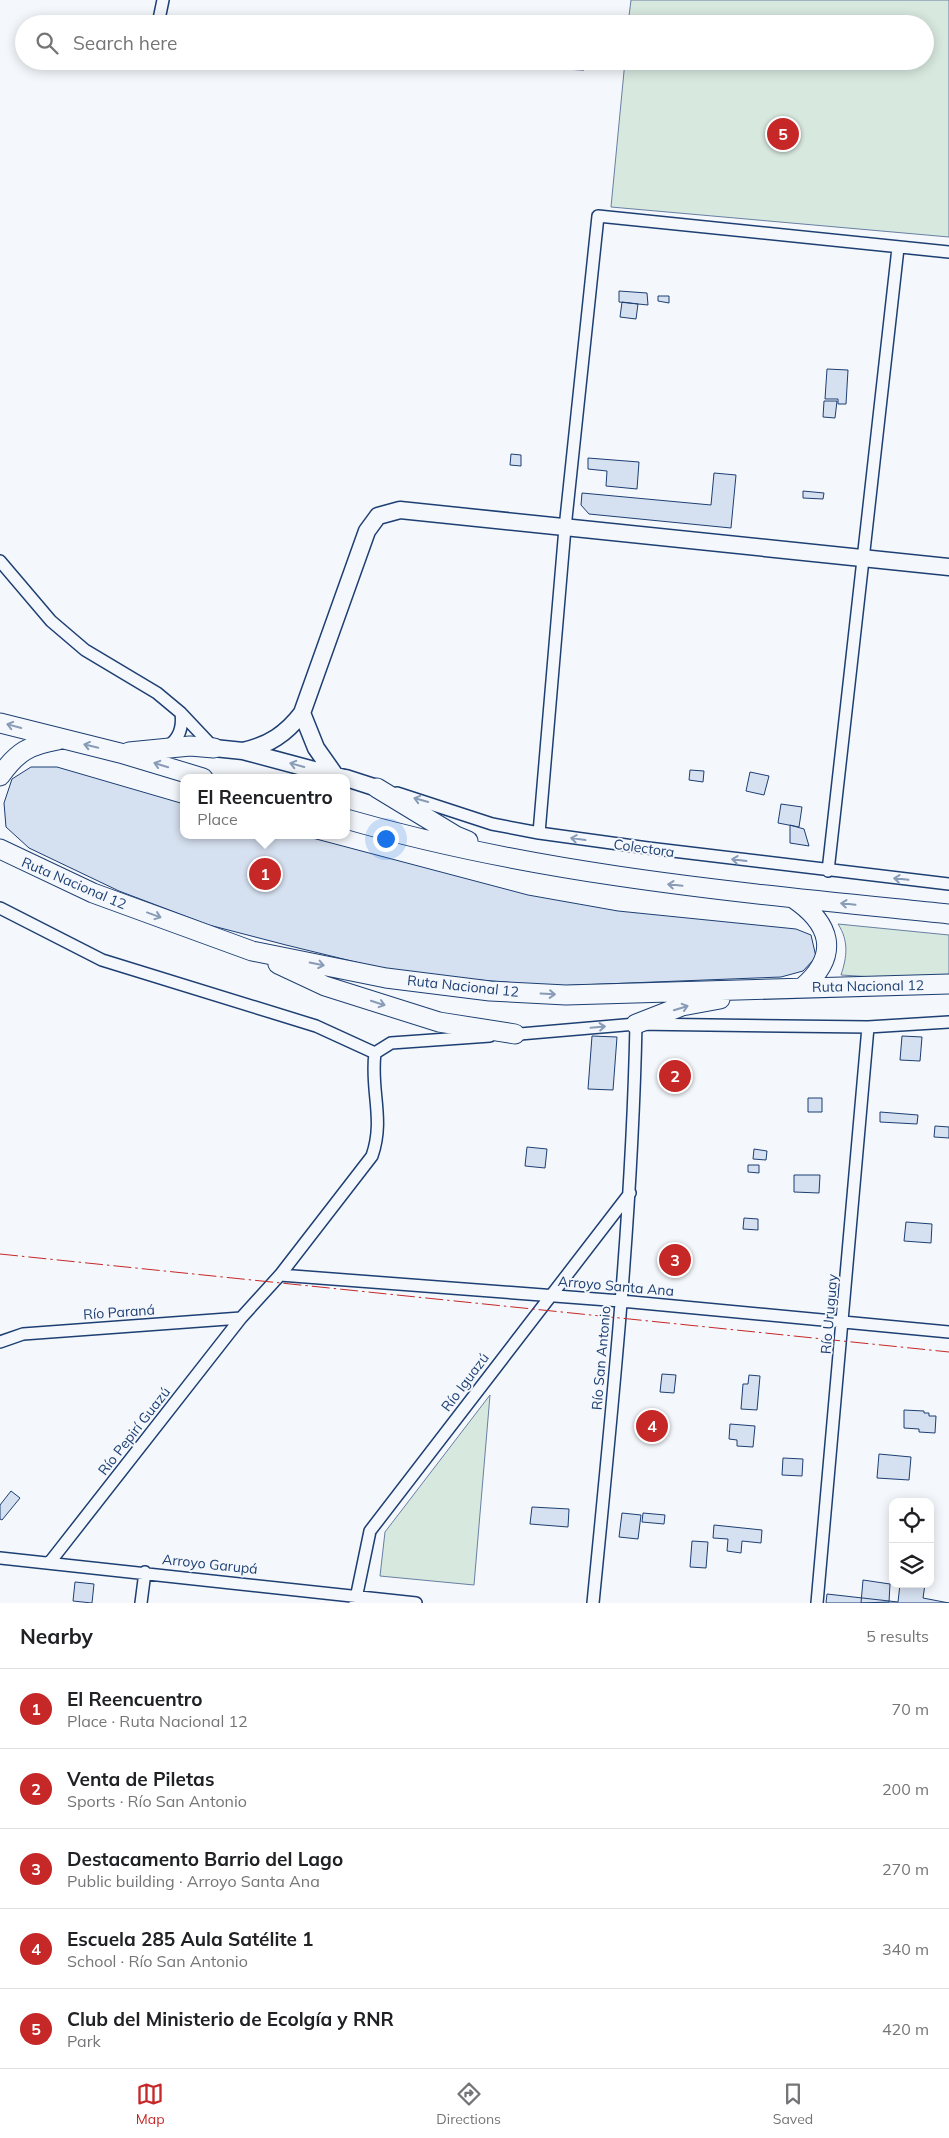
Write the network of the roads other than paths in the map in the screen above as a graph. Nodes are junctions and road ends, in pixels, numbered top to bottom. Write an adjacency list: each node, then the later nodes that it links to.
1 (163, 0): 2 (street)
2 (160, 15)
3 (898, 248): 4 (street); 5 (street); 6 (street)
4 (949, 252)
5 (565, 528): 6 (main road); 10 (main road); 24 (street)
6 (862, 559): 8 (main road); 28 (street)
7 (0, 561): 9 (street)
8 (949, 567)
9 (181, 713): 13 (street); 14 (street)
10 (302, 713): 15 (main road); 19 (main road)
11 (0, 723): 12 (highway, one-way to 11)
12 (61, 740): 16 (highway, one-way to 12); 20 (highway)
13 (165, 748): 14 (highway); 16 (highway)
14 (214, 748): 15 (main road, Colectora)
15 (243, 751): 18 (main road, Colectora, one-way to 15)
16 (120, 753): 17 (highway, one-way to 16)
17 (190, 774)
18 (331, 774)
19 (339, 774)
20 (0, 776)
21 (350, 780): 22 (main road, Colectora)
22 (377, 788): 24 (street, Colectora, one-way to 22); 27 (highway)
23 (350, 820): 27 (highway)
24 (539, 833): 28 (street, Colectora, one-way to 24)
25 (0, 838): 26 (highway)
26 (6, 853): 33 (highway, Ruta Nacional 12, one-way to 33)
27 (523, 862): 30 (highway, one-way to 27)
28 (828, 871): 29 (street, Colectora, one-way to 28)
29 (949, 884)
30 (793, 898): 32 (highway, one-way to 30); 35 (highway)
31 (0, 908): 41 (street)
32 (949, 914)
33 (252, 951): 36 (highway, Ruta Nacional 12, one-way to 36); 40 (highway, one-way to 40)
34 (949, 984): 35 (highway, Ruta Nacional 12)
35 (803, 987): 36 (highway, Ruta Nacional 12)
36 (774, 988): 38 (highway, one-way to 36)
37 (949, 1022): 39 (street)
38 (636, 1024): 39 (street); 40 (street, one-way to 38); 42 (street, Río San Antonio)
39 (868, 1027): 47 (street, Río Uruguay)
40 (515, 1034): 41 (street)
41 (375, 1053): 43 (street, Río Pepirí Guazú)
42 (630, 1193): 44 (street, Río Iguazú); 45 (street, Río San Antonio)
43 (280, 1274): 44 (street, Arroyo Santa Ana); 46 (street, Río Pepirí Guazú)
44 (550, 1295): 45 (street, Arroyo Santa Ana); 53 (street, Río Iguazú)
45 (621, 1301): 47 (street, Arroyo Santa Ana); 56 (street, Río San Antonio)
46 (241, 1318): 49 (street, Río Paraná); 51 (street, Río Pepirí Guazú)
47 (843, 1322): 48 (street, Arroyo Santa Ana); 57 (street, Río Uruguay)
48 (949, 1332)
49 (0, 1342)
50 (0, 1558): 51 (street, Arroyo Garupá)
51 (50, 1562): 52 (street, Arroyo Garupá)
52 (145, 1572): 53 (street, Arroyo Garupá); 54 (street)
53 (355, 1599): 55 (street, Arroyo Garupá)
54 (141, 1603)
55 (416, 1603)
56 (593, 1603)
57 (817, 1603)

